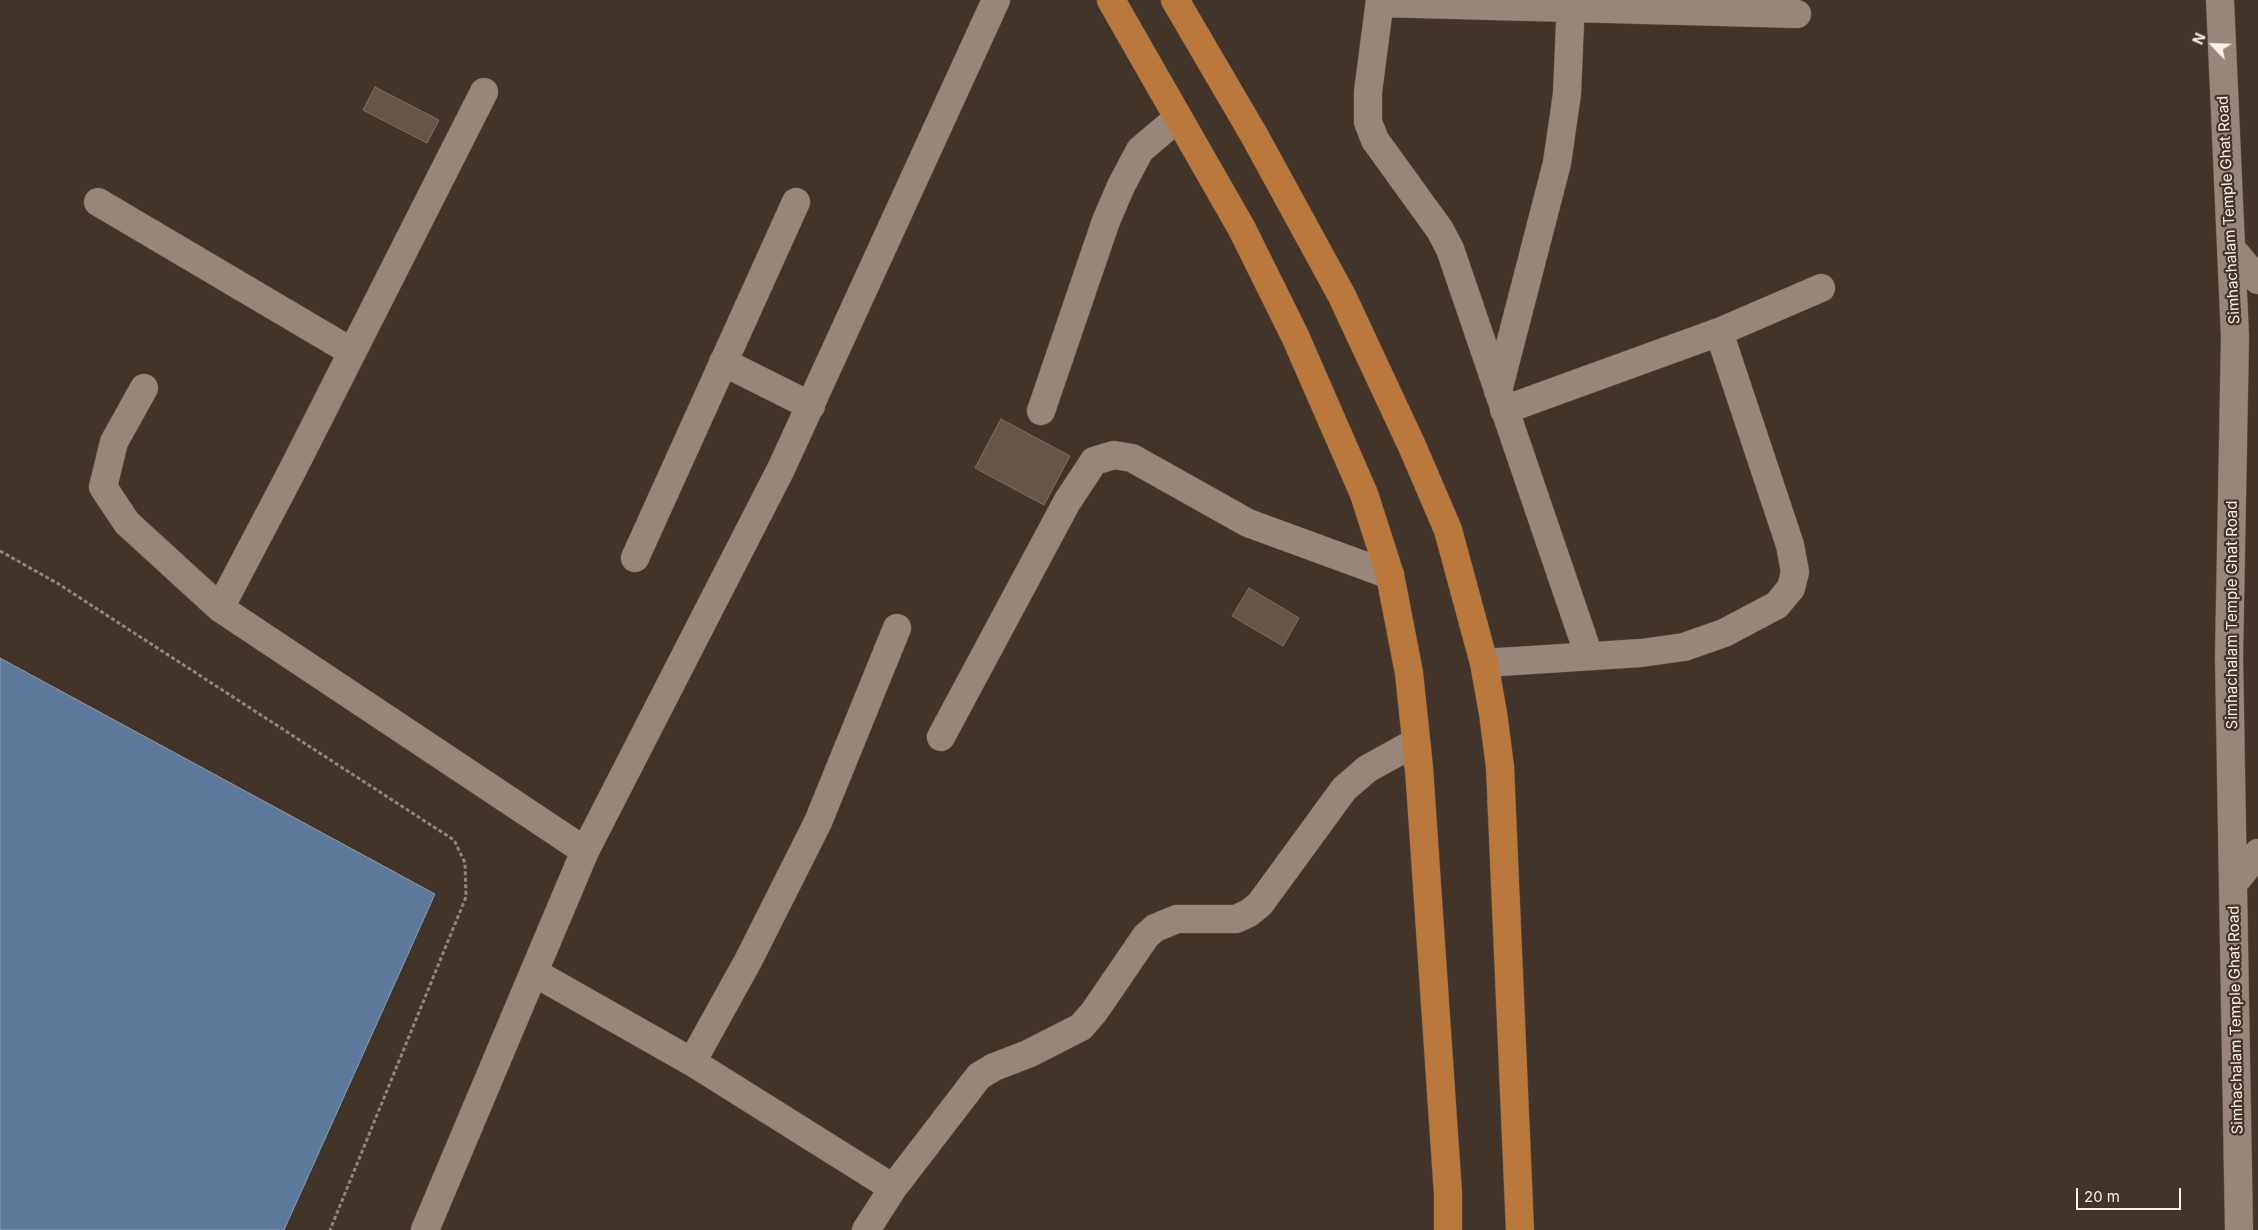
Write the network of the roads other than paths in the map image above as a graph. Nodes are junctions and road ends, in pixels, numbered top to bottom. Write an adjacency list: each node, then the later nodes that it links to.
1 (996, 0): 20 (street)
2 (1112, 0): 9 (main road)
3 (1175, 0): 27 (main road)
4 (2220, 0): 12 (street, Simhachalam Temple Ghat Road)
5 (1380, 1): 6 (street); 19 (street)
6 (1571, 4): 7 (street); 19 (street)
7 (1797, 14)
8 (484, 92): 16 (street)
9 (1178, 118): 21 (street); 23 (main road)
10 (98, 202): 16 (street)
11 (796, 202): 17 (street)
12 (2231, 248): 13 (street); 32 (street, Simhachalam Temple Ghat Road)
13 (2258, 280)
14 (1821, 288): 15 (street)
15 (1718, 332): 19 (street); 26 (street)
16 (352, 352): 24 (street)
17 (723, 362): 20 (street); 22 (street)
18 (144, 388): 24 (street)
19 (1501, 400): 26 (street)
20 (810, 406): 30 (street)
21 (1041, 411)
22 (635, 558)
23 (1390, 575): 28 (street); 29 (main road)
24 (220, 608): 30 (street)
25 (897, 628): 34 (street)
26 (1589, 656): 27 (street)
27 (1484, 663): 39 (main road)
28 (941, 737)
29 (1419, 768): 35 (street); 38 (main road)
30 (586, 851): 33 (street)
31 (2258, 853): 32 (street)
32 (2234, 883): 40 (street, Simhachalam Temple Ghat Road)
33 (535, 973): 34 (street); 36 (street)
34 (692, 1062): 35 (street)
35 (893, 1188): 37 (street)
36 (425, 1230)
37 (866, 1230)
38 (1448, 1230)
39 (1520, 1230)
40 (2238, 1230)

